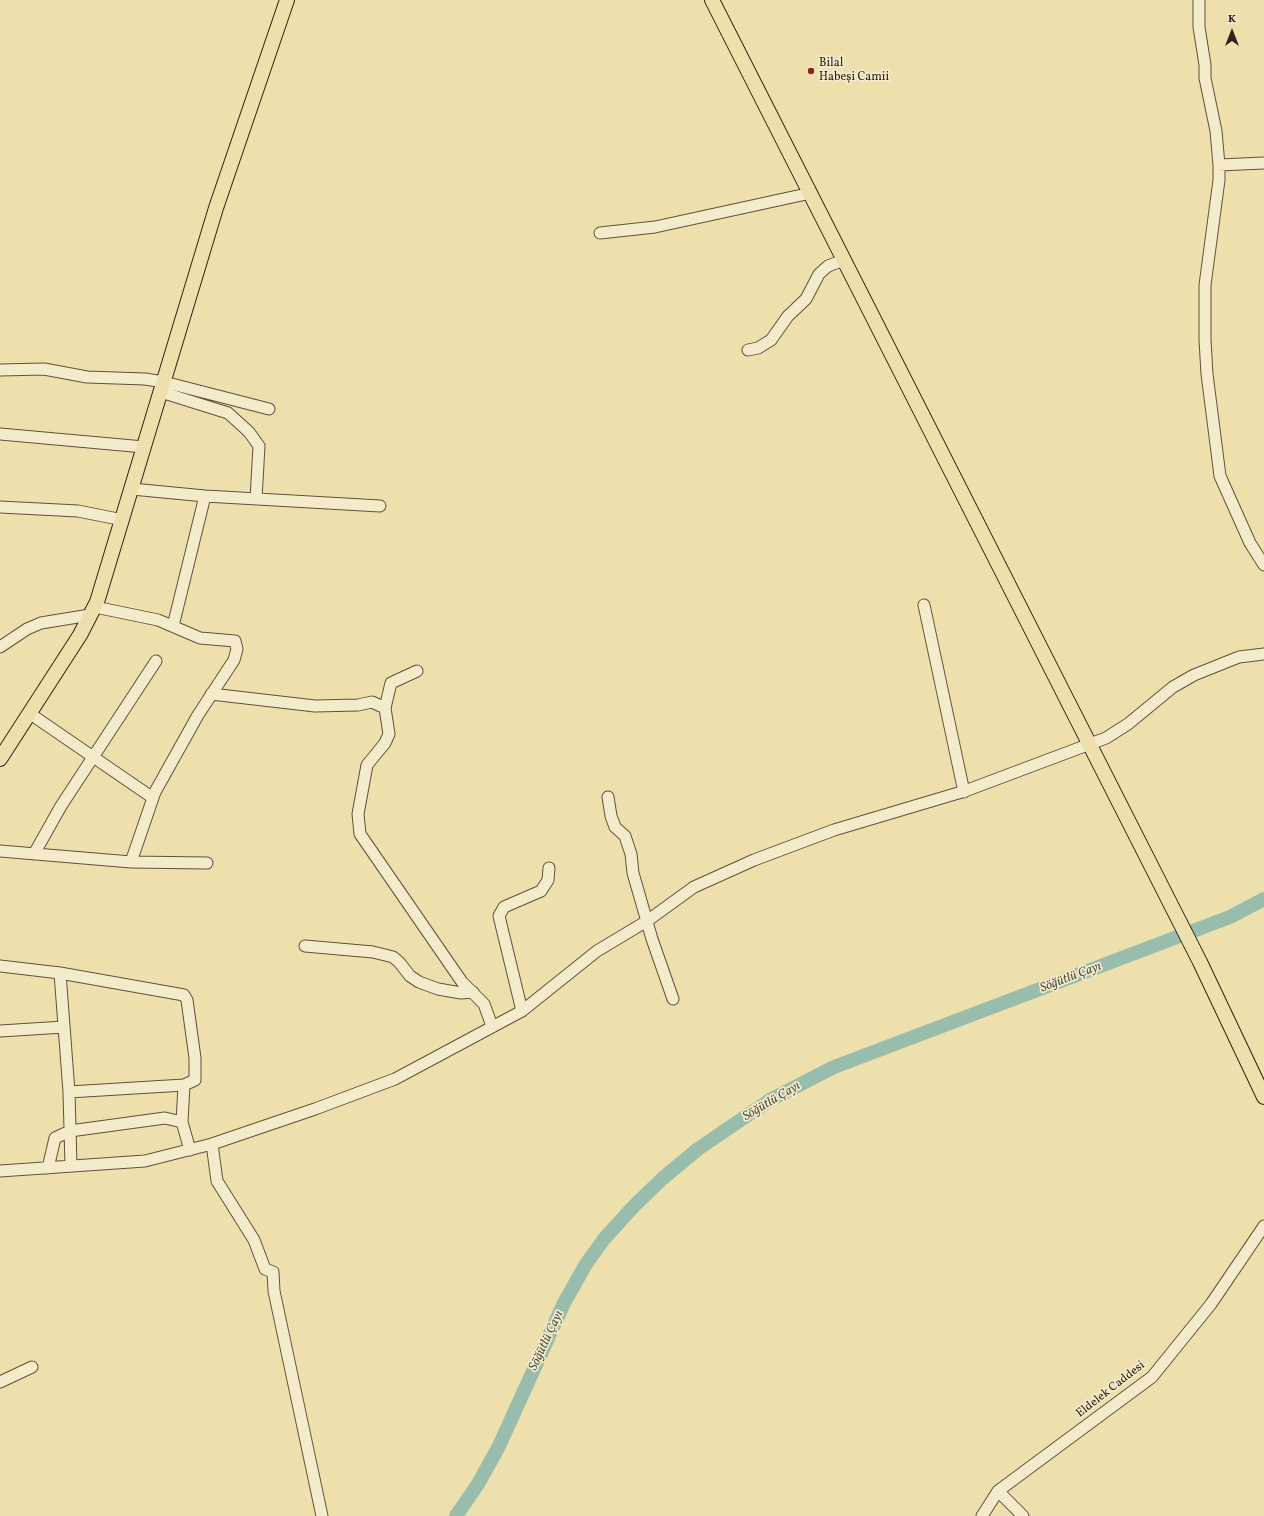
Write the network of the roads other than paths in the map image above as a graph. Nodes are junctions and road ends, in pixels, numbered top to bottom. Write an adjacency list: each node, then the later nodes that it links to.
1 (287, 0): 11 (main road)
2 (712, 0): 6 (main road)
3 (1199, 0): 5 (street)
4 (1264, 163): 5 (street)
5 (1219, 165): 21 (street)
6 (811, 193): 7 (street); 8 (main road)
7 (600, 233)
8 (844, 260): 9 (street); 32 (main road)
9 (748, 350)
10 (0, 370): 11 (street)
11 (162, 387): 12 (street); 14 (main road); 17 (street)
12 (269, 409)
13 (0, 434): 14 (street)
14 (144, 447): 15 (main road)
15 (132, 489): 16 (street); 20 (main road)
16 (205, 496): 17 (street); 24 (street)
17 (256, 499): 18 (street)
18 (380, 506)
19 (0, 507): 20 (street)
20 (123, 520): 23 (main road)
21 (1264, 565)
22 (924, 605): 35 (street)
23 (92, 611): 24 (street); 25 (street); 31 (main road)
24 (173, 626): 29 (street)
25 (0, 647)
26 (1264, 654): 32 (street)
27 (156, 661): 33 (street)
28 (418, 671): 30 (street)
29 (211, 694): 30 (street); 37 (street)
30 (385, 708): 47 (street)
31 (29, 713): 33 (street); 34 (main road)
32 (1088, 744): 35 (street); 55 (main road)
33 (93, 757): 37 (street); 39 (street)
34 (0, 759)
35 (964, 792): 43 (street)
36 (608, 797): 43 (street)
37 (153, 798): 40 (street)
38 (0, 851): 39 (street)
39 (34, 854): 40 (street)
40 (131, 862): 41 (street)
41 (206, 863)
42 (549, 868): 49 (street)
43 (647, 921): 48 (street); 49 (street)
44 (305, 946): 47 (street)
45 (0, 966): 46 (street)
46 (60, 973): 51 (street); 53 (street)
47 (473, 992): 50 (street)
48 (673, 999)
49 (522, 1011): 50 (street)
50 (492, 1026): 58 (street)
51 (64, 1027): 52 (street); 54 (street)
52 (0, 1031)
53 (184, 1085): 54 (street); 56 (street)
54 (69, 1092): 57 (street)
55 (1264, 1097)
56 (182, 1122): 57 (street); 59 (street)
57 (70, 1131): 60 (street); 61 (street)
58 (212, 1144): 59 (street); 67 (street)
59 (190, 1150): 60 (street)
60 (71, 1166): 61 (street)
61 (48, 1168): 62 (street)
62 (0, 1171)
63 (1263, 1227): 66 (street, Eldelek Caddesi)
64 (32, 1367): 65 (street)
65 (0, 1382)
66 (998, 1491): 68 (street, Eldelek Caddesi); 69 (street)
67 (322, 1516)
68 (982, 1516)
69 (1023, 1516)

